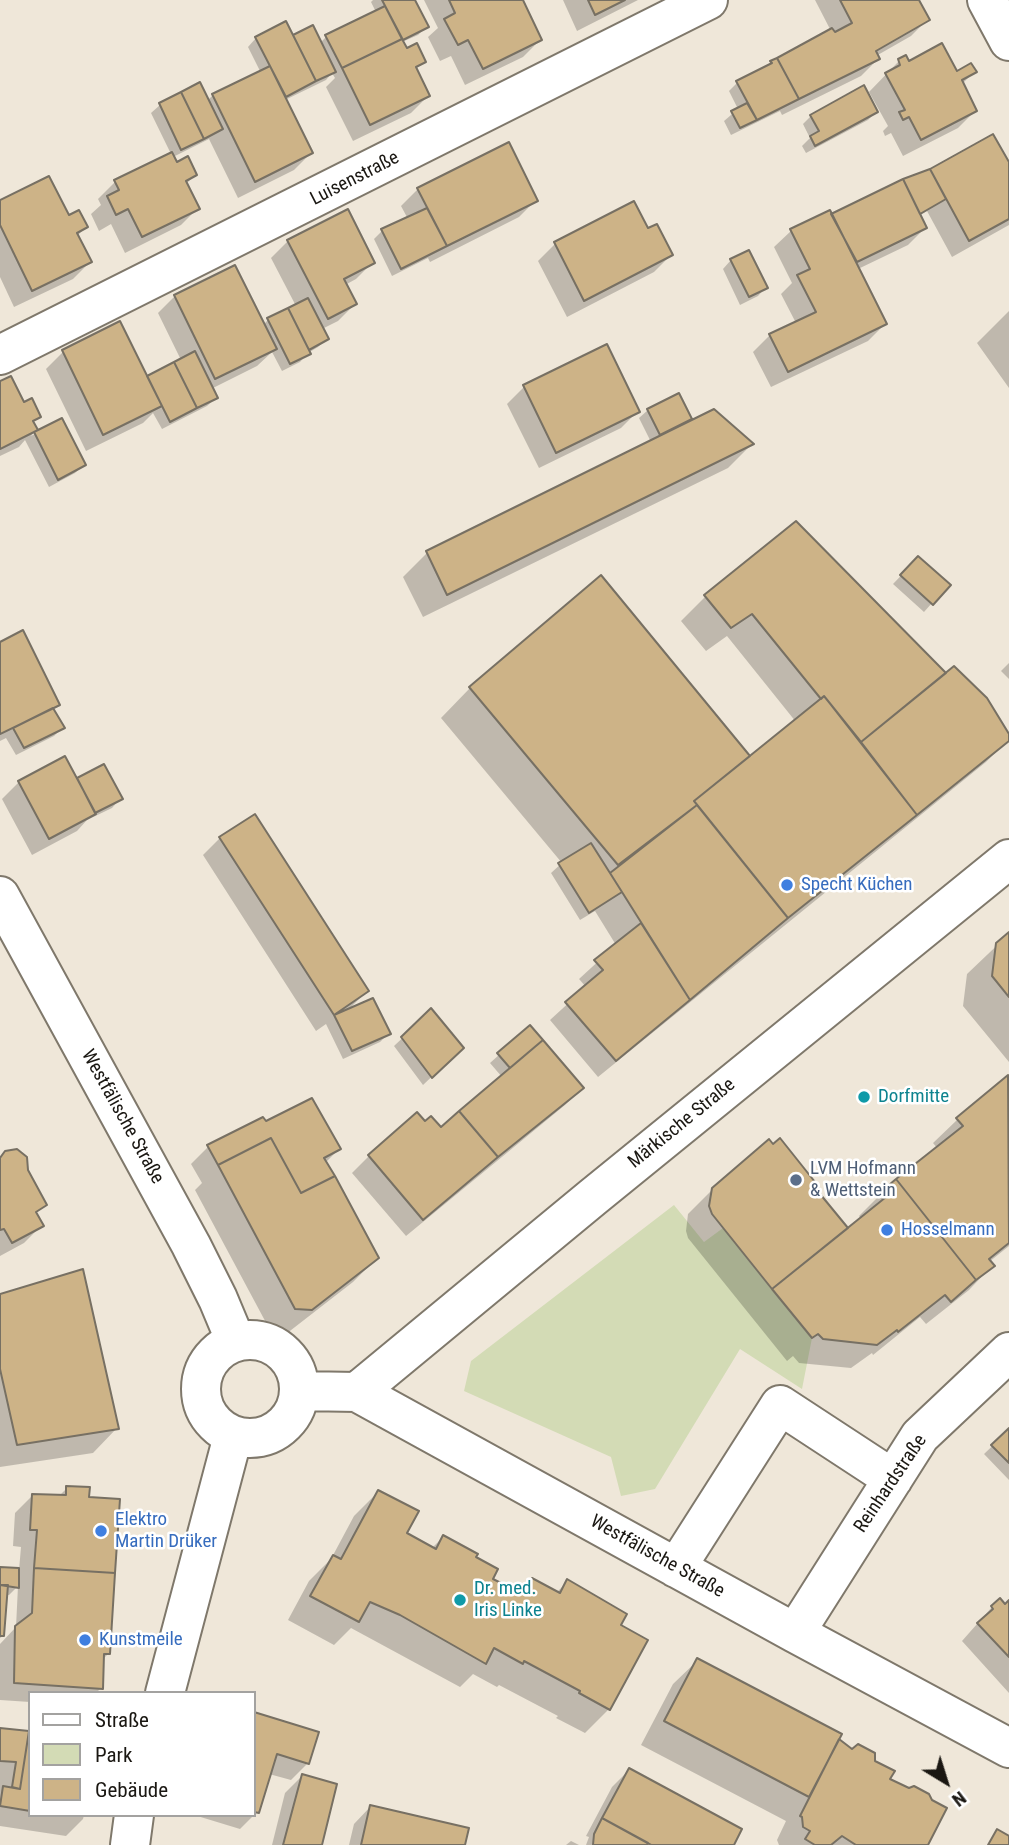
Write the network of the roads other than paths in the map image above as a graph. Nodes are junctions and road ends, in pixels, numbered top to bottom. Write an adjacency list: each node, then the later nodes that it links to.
1 (708, 0): 4 (street, Luisenstraße)
2 (987, 0): 3 (street)
3 (1009, 41)
4 (0, 355)
5 (1009, 859): 10 (street, Märkische Straße)
6 (0, 895): 7 (street, Westfälische Straße)
7 (236, 1342): 9 (street); 11 (street)
8 (1009, 1352): 12 (street, Reinhardstraße)
9 (300, 1391): 10 (street, Westfälische Straße); 11 (street)
10 (357, 1392): 13 (street, Westfälische Straße)
11 (233, 1436): 15 (street)
12 (893, 1479): 13 (street); 14 (street, Reinhardstraße)
13 (676, 1568): 14 (street, Westfälische Straße)
14 (795, 1633): 16 (street, Westfälische Straße)
15 (166, 1691)
16 (1009, 1748)
17 (134, 1817): 18 (street)
18 (130, 1845)

